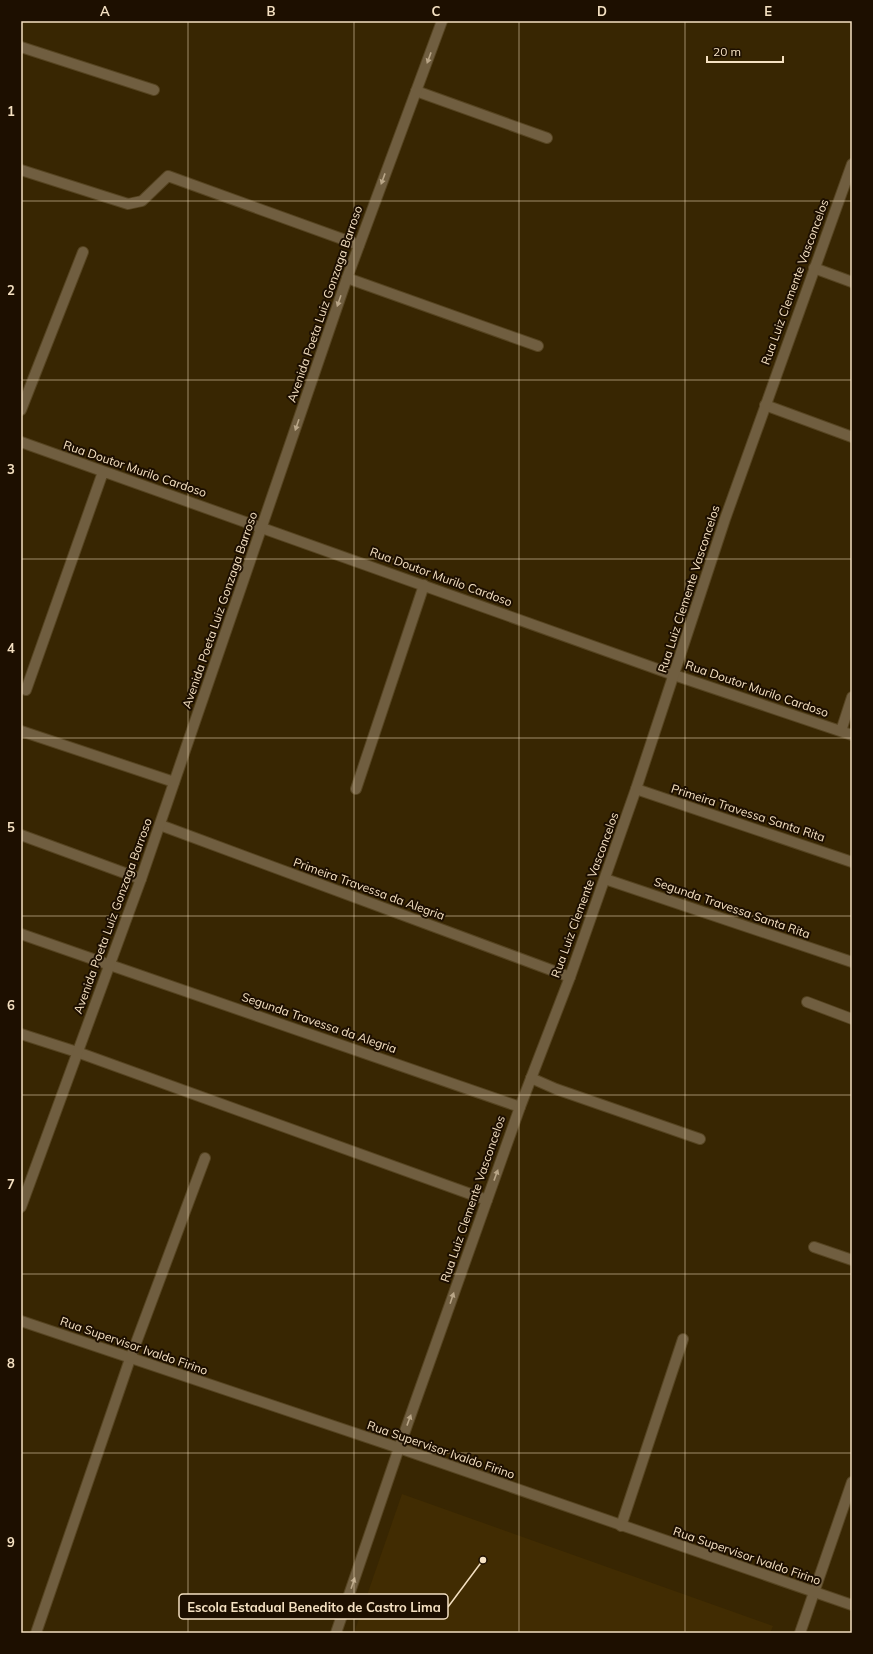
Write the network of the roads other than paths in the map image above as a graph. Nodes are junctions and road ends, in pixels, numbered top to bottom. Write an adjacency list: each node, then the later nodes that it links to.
1 (442, 21): 4 (street, Avenida Poeta Luiz Gonzaga Barroso, one-way to 4)
2 (21, 47): 3 (street)
3 (154, 90)
4 (416, 91): 5 (street); 8 (street, Avenida Poeta Luiz Gonzaga Barroso, one-way to 8)
5 (547, 138)
6 (852, 164): 10 (street, Rua Luiz Clemente Vasconcelos)
7 (21, 170): 8 (street)
8 (359, 245): 11 (street, Avenida Poeta Luiz Gonzaga Barroso)
9 (83, 252): 15 (street)
10 (814, 268): 12 (street); 14 (street, Rua Luiz Clemente Vasconcelos)
11 (347, 278): 13 (street); 19 (street, Avenida Poeta Luiz Gonzaga Barroso, one-way to 19)
12 (852, 282)
13 (538, 346)
14 (765, 406): 16 (street); 21 (street, Rua Luiz Clemente Vasconcelos)
15 (21, 410)
16 (852, 437)
17 (21, 442): 18 (street, Rua Doutor Murilo Cardoso)
18 (103, 472): 19 (street, Rua Doutor Murilo Cardoso); 22 (street)
19 (262, 528): 20 (street, Rua Doutor Murilo Cardoso); 27 (street, Avenida Poeta Luiz Gonzaga Barroso)
20 (424, 585): 21 (street, Rua Doutor Murilo Cardoso); 28 (street)
21 (674, 675): 24 (street, Rua Doutor Murilo Cardoso); 29 (street, Rua Luiz Clemente Vasconcelos)
22 (26, 690)
23 (852, 697): 24 (street)
24 (841, 731): 26 (street, Rua Doutor Murilo Cardoso)
25 (21, 732): 27 (street)
26 (852, 735)
27 (174, 782): 30 (street, Avenida Poeta Luiz Gonzaga Barroso)
28 (356, 789)
29 (636, 789): 32 (street, Primeira Travessa Santa Rita); 34 (street, Rua Luiz Clemente Vasconcelos)
30 (160, 825): 33 (street, Avenida Poeta Luiz Gonzaga Barroso); 38 (street, Primeira Travessa da Alegria)
31 (21, 835): 33 (street)
32 (852, 862)
33 (141, 879): 37 (street, Avenida Poeta Luiz Gonzaga Barroso)
34 (605, 879): 36 (street, Segunda Travessa Santa Rita); 38 (street, Rua Luiz Clemente Vasconcelos)
35 (21, 934): 37 (street, Segunda Travessa da Alegria)
36 (852, 962)
37 (110, 965): 42 (street, Avenida Poeta Luiz Gonzaga Barroso); 44 (street, Segunda Travessa da Alegria)
38 (570, 977): 43 (street, Rua Luiz Clemente Vasconcelos)
39 (807, 1002): 40 (street)
40 (852, 1019)
41 (21, 1034): 42 (street)
42 (77, 1052): 47 (street); 48 (street, Avenida Poeta Luiz Gonzaga Barroso)
43 (531, 1078): 44 (street, Rua Luiz Clemente Vasconcelos); 45 (street)
44 (520, 1106): 47 (street, Rua Luiz Clemente Vasconcelos, one-way to 44)
45 (700, 1139)
46 (205, 1158): 53 (street)
47 (487, 1200): 54 (street, Rua Luiz Clemente Vasconcelos, one-way to 47)
48 (21, 1207)
49 (814, 1247): 50 (street)
50 (852, 1260)
51 (21, 1321): 53 (street, Rua Supervisor Ivaldo Firino)
52 (683, 1339): 56 (street)
53 (130, 1359): 54 (street, Rua Supervisor Ivaldo Firino); 59 (street)
54 (399, 1448): 56 (street, Rua Supervisor Ivaldo Firino); 60 (street, Rua Luiz Clemente Vasconcelos, one-way to 54)
55 (852, 1484): 57 (street)
56 (621, 1526): 57 (street, Rua Supervisor Ivaldo Firino)
57 (815, 1592): 58 (street, Rua Supervisor Ivaldo Firino); 61 (street)
58 (852, 1605)
59 (36, 1633)
60 (336, 1633)
61 (800, 1633)

